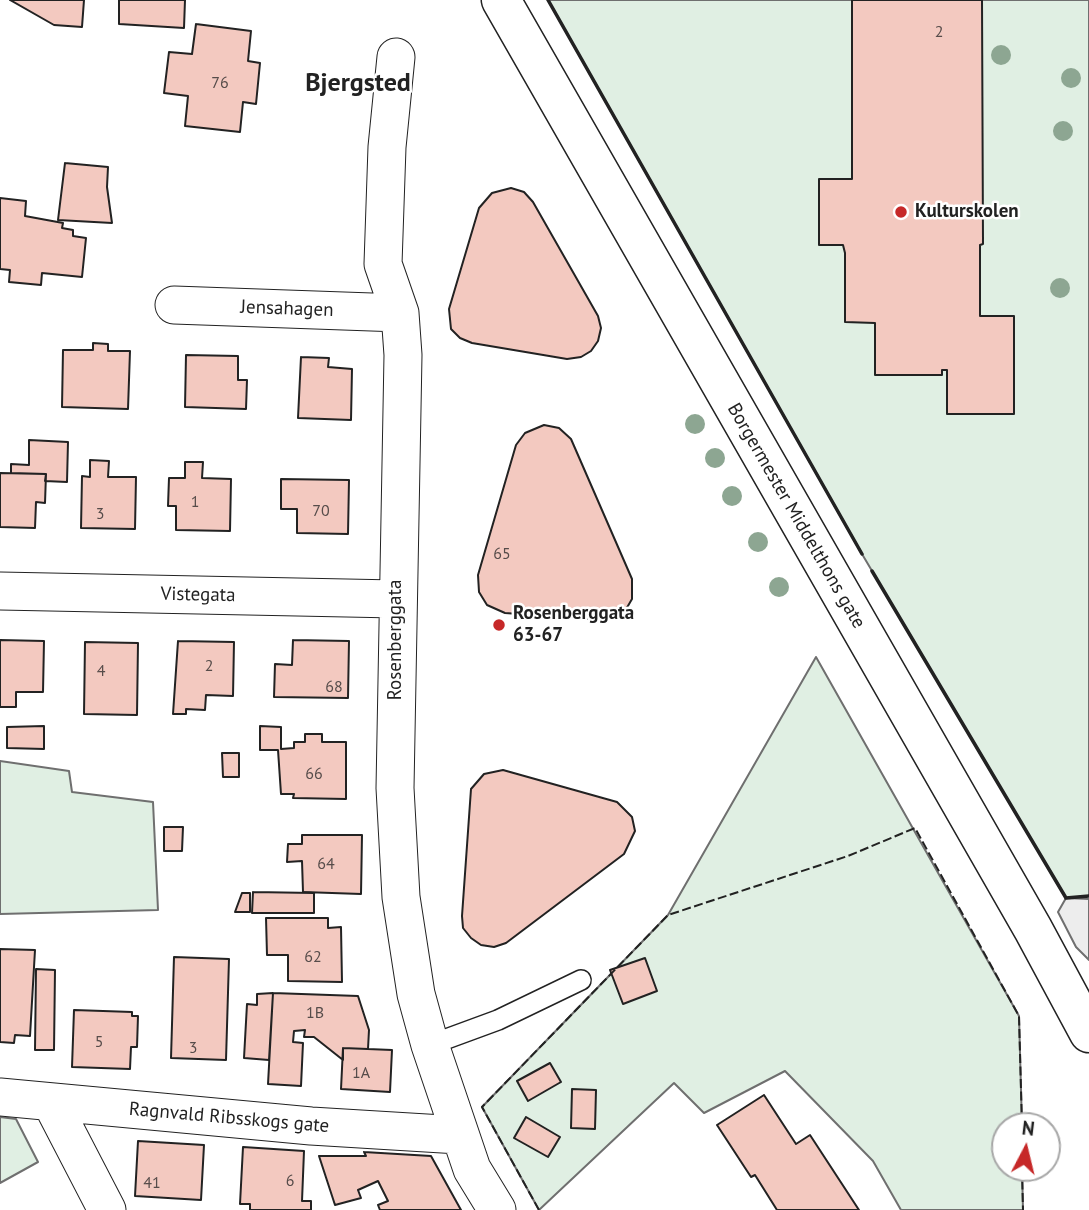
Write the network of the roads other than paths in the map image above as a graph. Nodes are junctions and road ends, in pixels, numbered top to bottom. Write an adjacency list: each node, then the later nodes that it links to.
1 (501, 0): 8 (main road, Borgermester Middelthons gate)
2 (396, 57): 4 (street, Rosenberggata)
3 (174, 305): 4 (street, Jensahagen)
4 (400, 313): 6 (street, Rosenberggata)
5 (0, 592): 6 (street, Vistegata)
6 (396, 598): 9 (street, Rosenberggata)
7 (581, 980): 9 (lane)
8 (1089, 1033)
9 (430, 1045): 12 (street, Rosenberggata)
10 (0, 1097): 11 (street, Ragnvald Ribsskogs gate)
11 (51, 1102): 12 (street, Ragnvald Ribsskogs gate); 13 (street)
12 (459, 1135): 14 (street, Rosenberggata)
13 (107, 1210)
14 (497, 1210)

